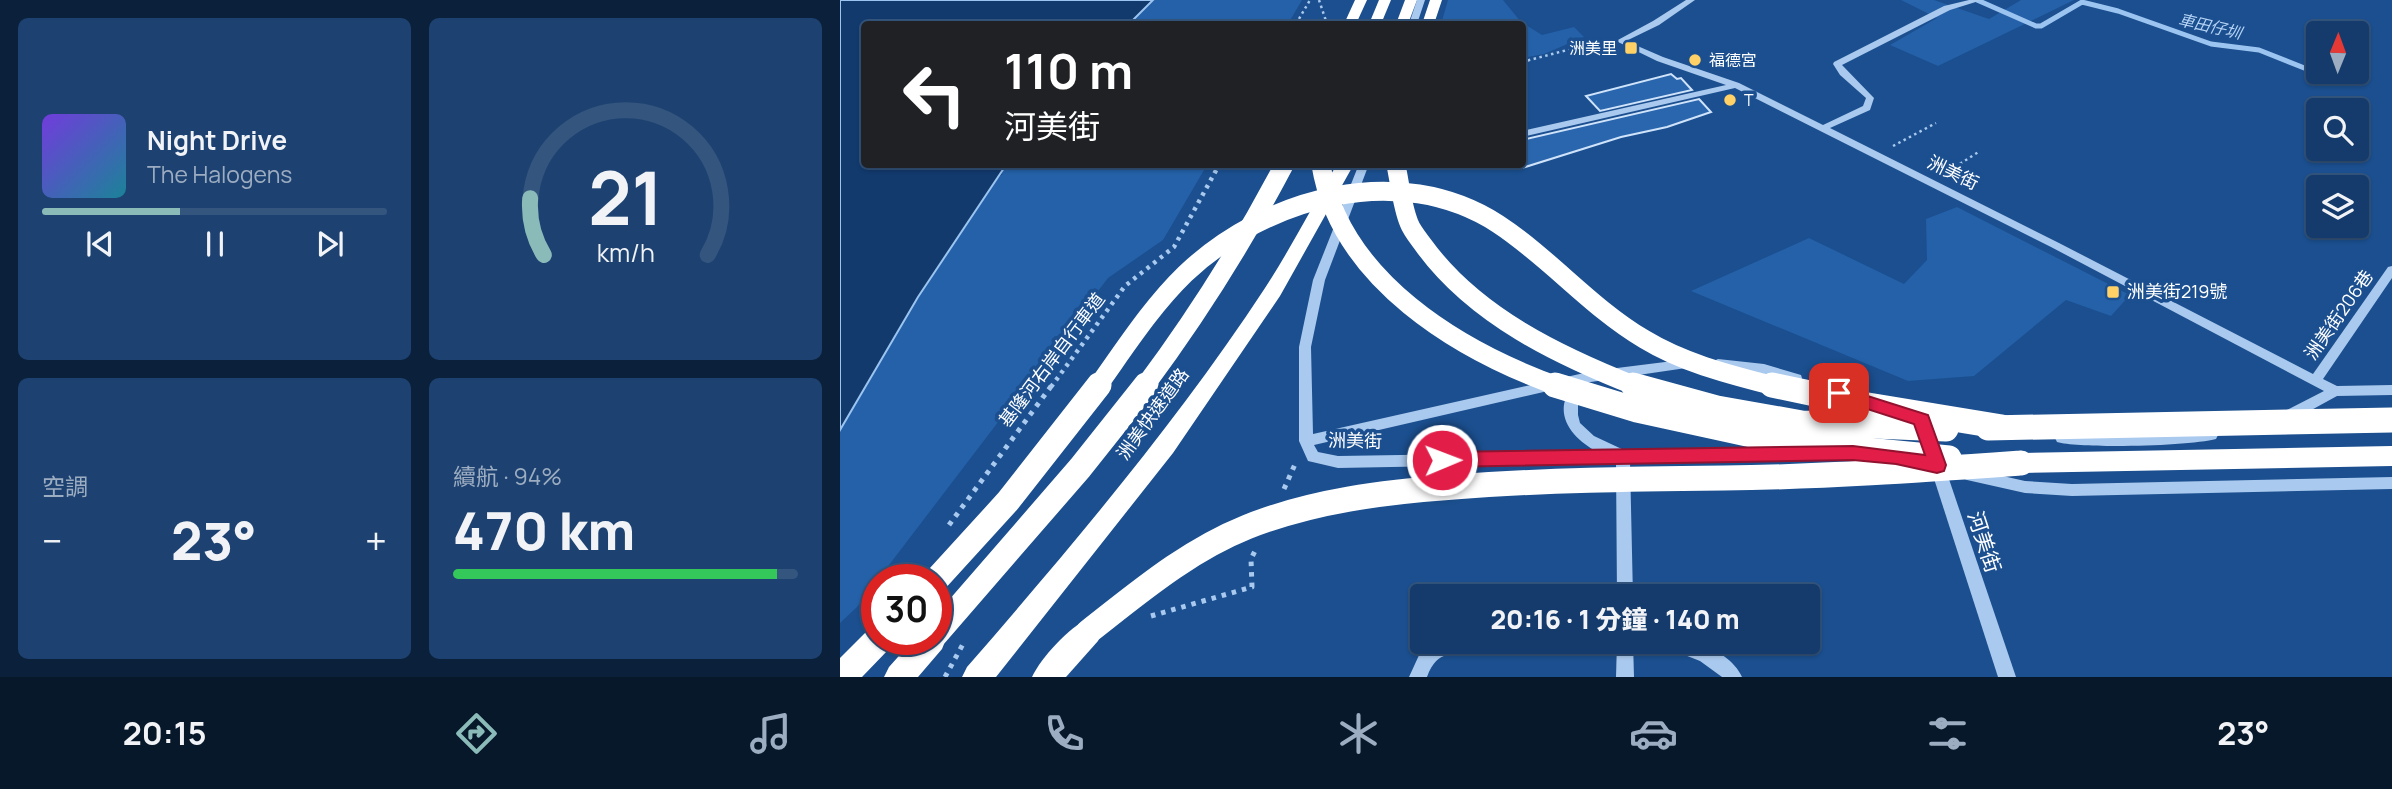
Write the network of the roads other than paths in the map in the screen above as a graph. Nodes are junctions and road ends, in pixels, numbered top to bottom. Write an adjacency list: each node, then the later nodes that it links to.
1 (1361, 0): 8 (highway)
2 (1385, 0): 9 (highway)
3 (1411, 0): 10 (highway)
4 (1421, 0): 11 (street)
5 (1436, 0): 12 (highway)
6 (1690, 0): 13 (street, 洲美街)
7 (1978, 0): 14 (street)
8 (1351, 21)
9 (1376, 21)
10 (1403, 21)
11 (1414, 21)
12 (1430, 21)
13 (1736, 85): 14 (street, 洲美街); 15 (street)
14 (1821, 129): 23 (street, 洲美街)
15 (1526, 133)
16 (1283, 168): 37 (highway, 洲美快速道路, bridge)
17 (1322, 168): 32 (highway, bridge)
18 (1344, 168): 45 (highway, 洲美快速道路, bridge)
19 (1362, 168): 29 (street, 洲美街)
20 (1397, 168): 28 (highway, bridge)
21 (2392, 270): 23 (street, 洲美街206巷)
22 (1593, 376): 26 (street, 洲美街); 29 (street, 洲美街); 30 (street, 洲美街)
23 (2315, 380): 25 (street, 洲美街)
24 (2392, 390): 25 (street, 洲美街)
25 (2335, 391): 26 (street, 洲美街)
26 (1922, 419): 33 (street, 河美街)
27 (2392, 420): 28 (highway, bridge)
28 (2002, 427): 35 (highway, bridge)
29 (1306, 441): 30 (street, 洲美街)
30 (1623, 456): 33 (street, 洲美街); 36 (street)
31 (2392, 456): 32 (highway)
32 (2021, 463): 46 (highway, bridge)
33 (1937, 465): 34 (street, 洲美街); 50 (street, 河美街)
34 (2392, 483)
35 (950, 564)
36 (1625, 584)
37 (952, 616)
38 (1431, 654): 47 (street)
39 (1625, 654): 48 (street)
40 (1703, 654): 49 (street)
41 (863, 655): 43 (highway)
42 (918, 655): 44 (highway)
43 (842, 677)
44 (899, 677)
45 (976, 677)
46 (1046, 677)
47 (1418, 677)
48 (1625, 677)
49 (1733, 677)
50 (2007, 677)

